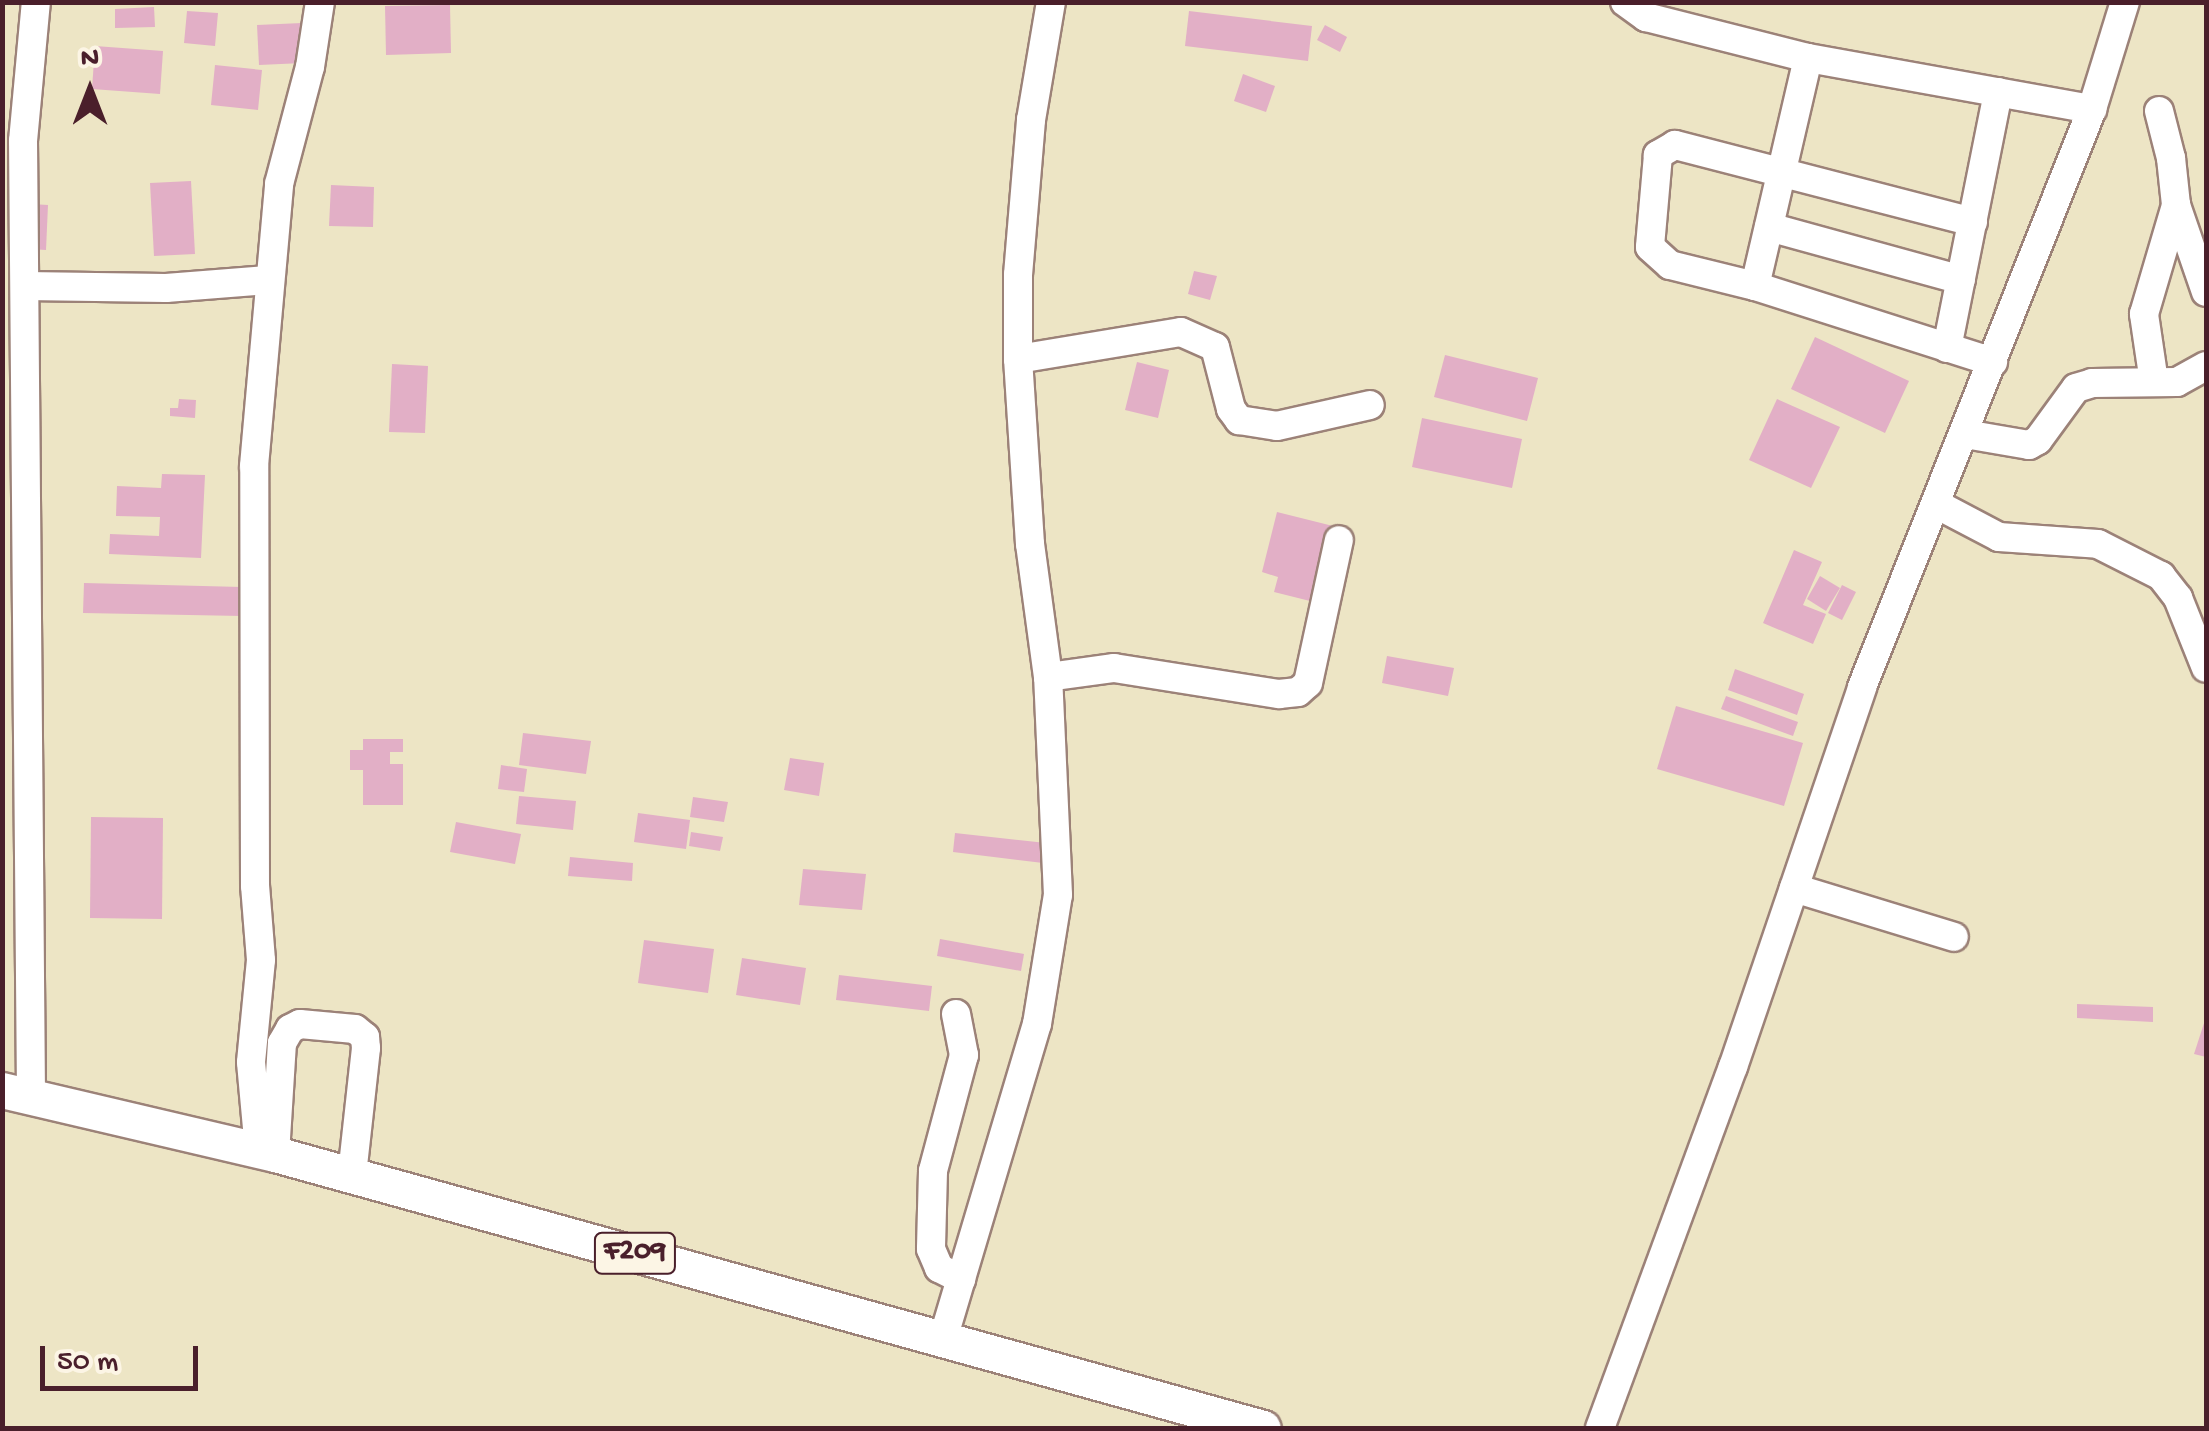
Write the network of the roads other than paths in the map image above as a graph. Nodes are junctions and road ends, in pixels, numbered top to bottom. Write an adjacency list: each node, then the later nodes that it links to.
1 (36, 2): 10 (street)
2 (320, 2): 15 (street)
3 (1051, 2): 21 (street)
4 (1625, 2): 6 (street)
5 (2125, 2): 8 (street)
6 (1808, 58): 7 (street); 11 (street)
7 (1998, 92): 8 (street); 13 (street)
8 (2092, 109): 22 (street)
9 (2159, 111): 12 (street)
10 (12, 140): 17 (street)
11 (1782, 174): 13 (street); 14 (street); 18 (street)
12 (2176, 205): 19 (street); 24 (street)
13 (1974, 222): 16 (street)
14 (1769, 227): 16 (street); 18 (street)
15 (268, 280): 17 (street); 36 (street)
16 (1961, 280): 20 (street)
17 (25, 286): 29 (street)
18 (1755, 286): 20 (street)
19 (2206, 292)
20 (1947, 348): 22 (street)
21 (1018, 358): 25 (street); 31 (street)
22 (1993, 362): 26 (street)
23 (2206, 366): 24 (street)
24 (2154, 382): 26 (street)
25 (1370, 405)
26 (1966, 434): 27 (street)
27 (1938, 505): 30 (street); 32 (street)
28 (1339, 540): 31 (street)
29 (14, 662): 35 (street)
30 (2206, 668)
31 (1048, 677): 38 (street)
32 (1794, 888): 33 (street); 41 (street)
33 (1954, 936)
34 (956, 1014): 38 (street)
35 (17, 1093): 36 (main road, F209)
36 (267, 1152): 37 (main road, F209); 37 (street)
37 (352, 1175): 39 (main road, F209)
38 (962, 1278): 39 (street)
39 (942, 1338): 40 (main road, F209)
40 (1263, 1428)
41 (1600, 1428)

